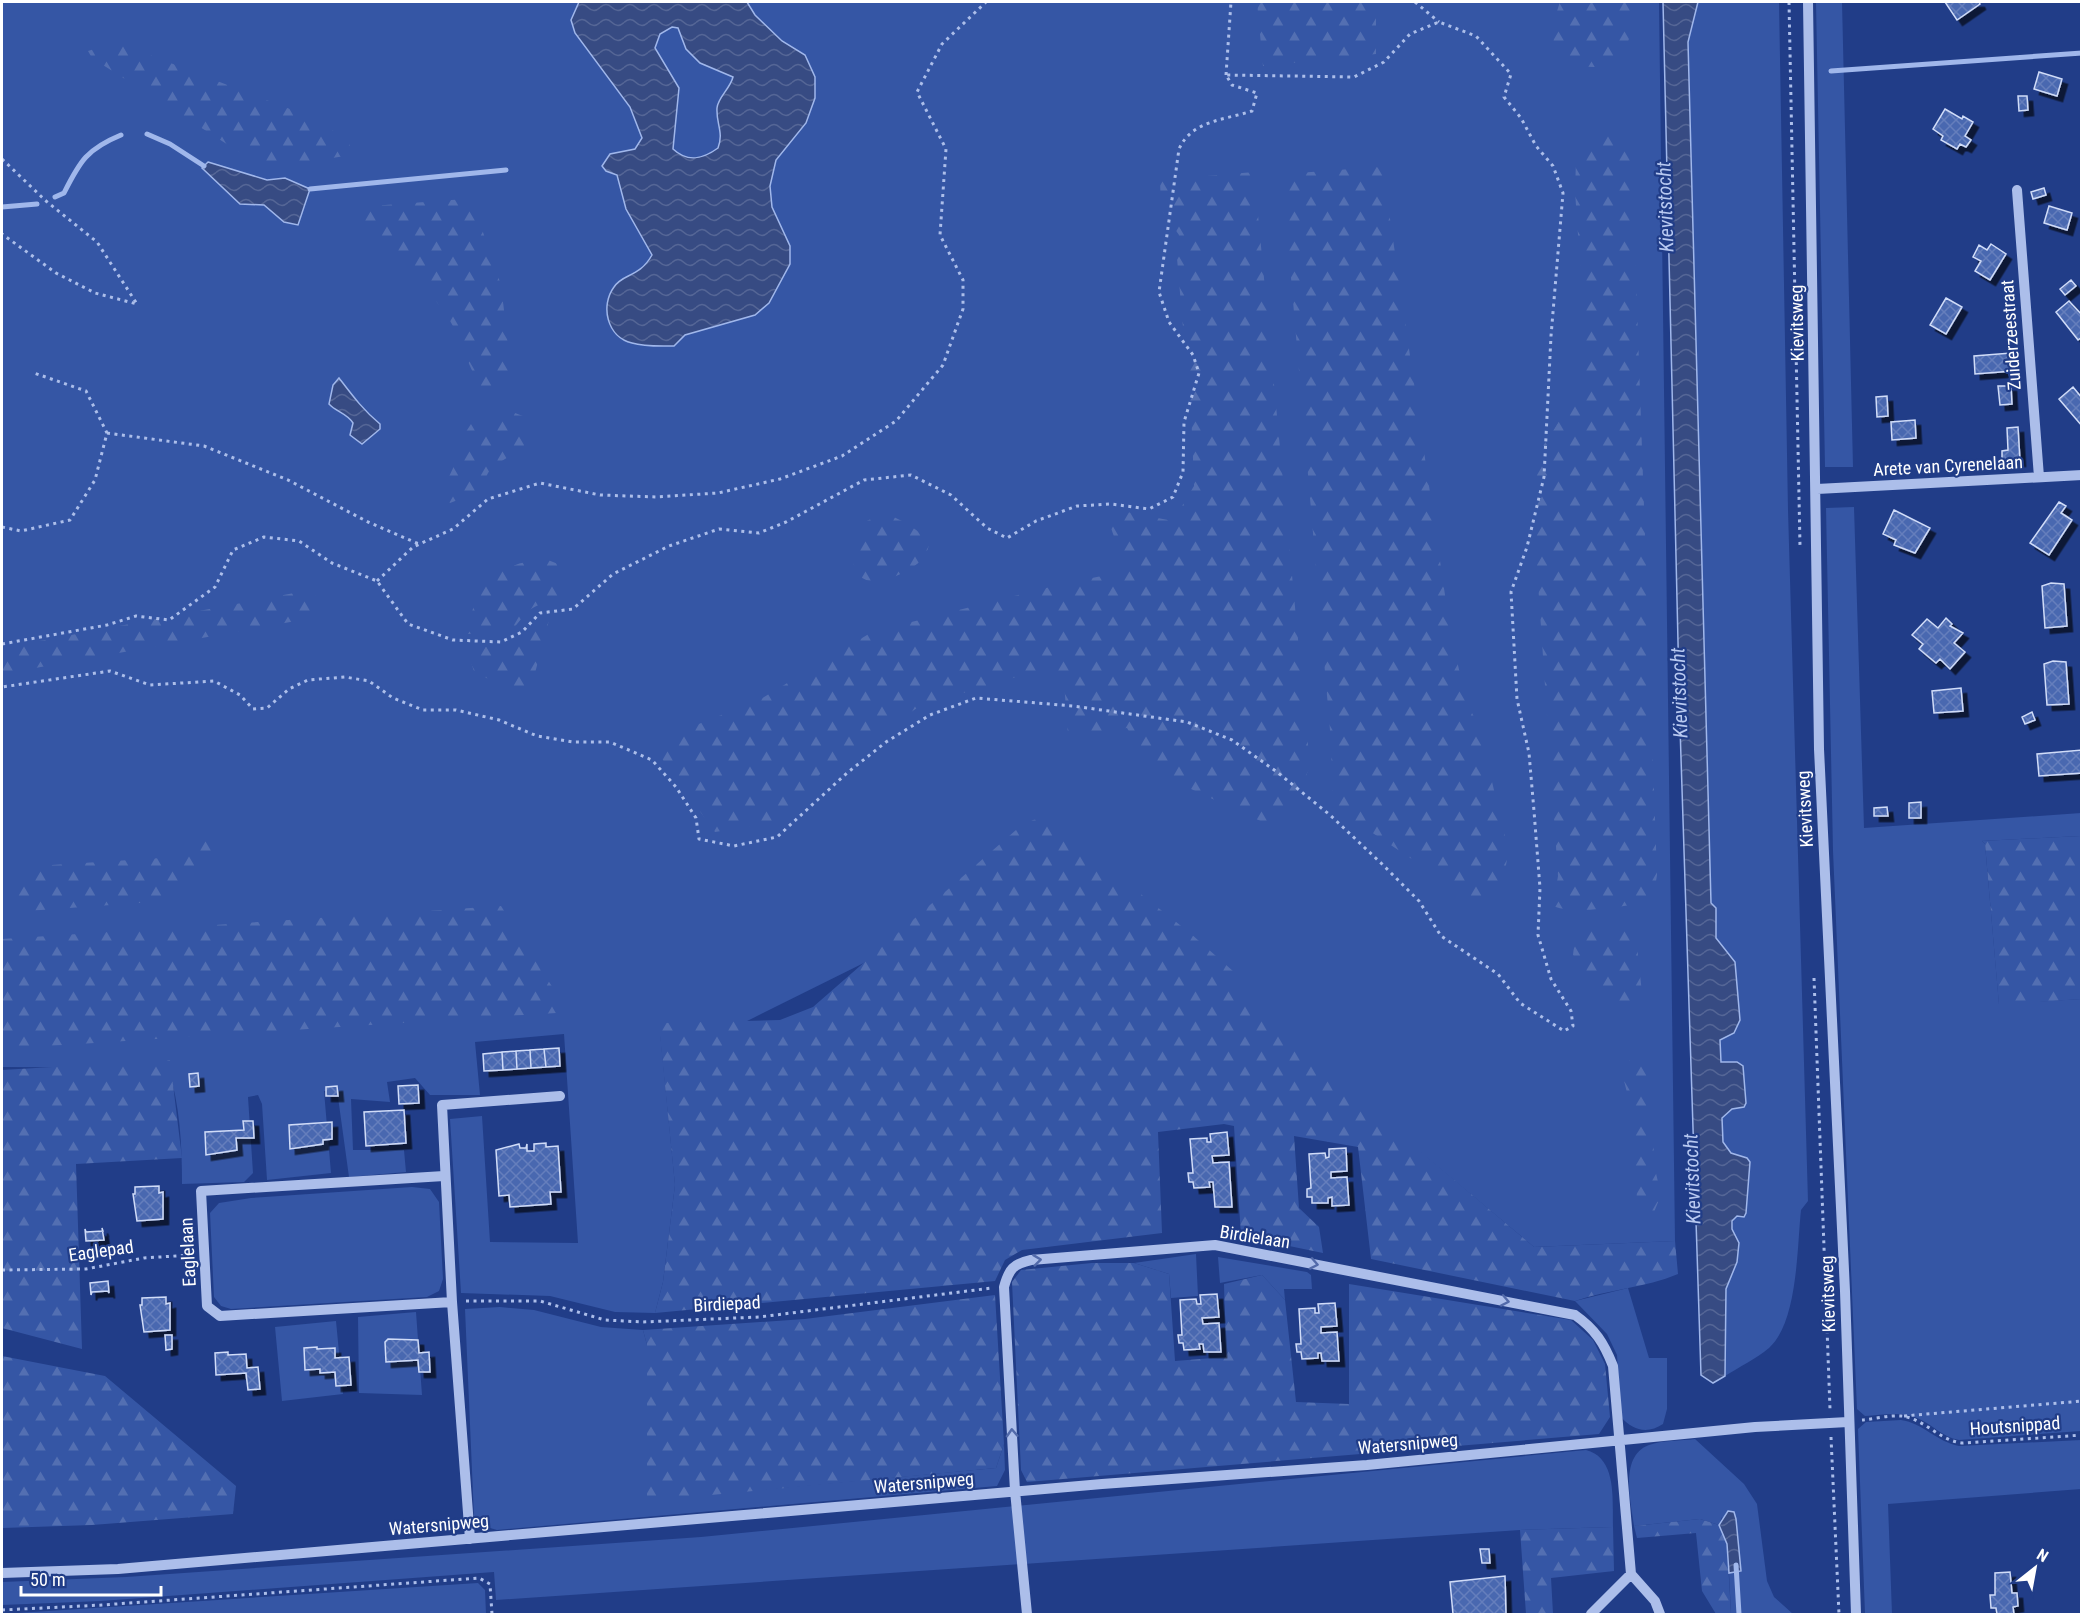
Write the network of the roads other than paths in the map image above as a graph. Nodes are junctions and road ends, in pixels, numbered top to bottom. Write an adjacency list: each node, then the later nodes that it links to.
1 (1808, 2): 5 (street, Kievitsweg)
2 (2016, 190): 4 (street, Zuiderzeestraat)
3 (2082, 475): 4 (street, Arete van Cyrenelaan)
4 (2039, 477): 5 (street, Arete van Cyrenelaan)
5 (1817, 489): 9 (street, Kievitsweg)
6 (560, 1096): 7 (street)
7 (444, 1176): 8 (street); 8 (street, Eaglelaan)
8 (452, 1302): 12 (street)
9 (1848, 1422): 10 (street, Watersnipweg); 18 (street, Kievitsweg)
10 (1620, 1441): 11 (street, Watersnipweg); 11 (street, Birdielaan, one-way to 10); 14 (street)
11 (1015, 1491): 12 (street, Watersnipweg); 15 (street)
12 (470, 1539): 13 (street, Watersnipweg)
13 (2, 1573)
14 (1631, 1574): 16 (street); 17 (street)
15 (1027, 1614)
16 (1590, 1614)
17 (1660, 1614)
18 (1856, 1614)

